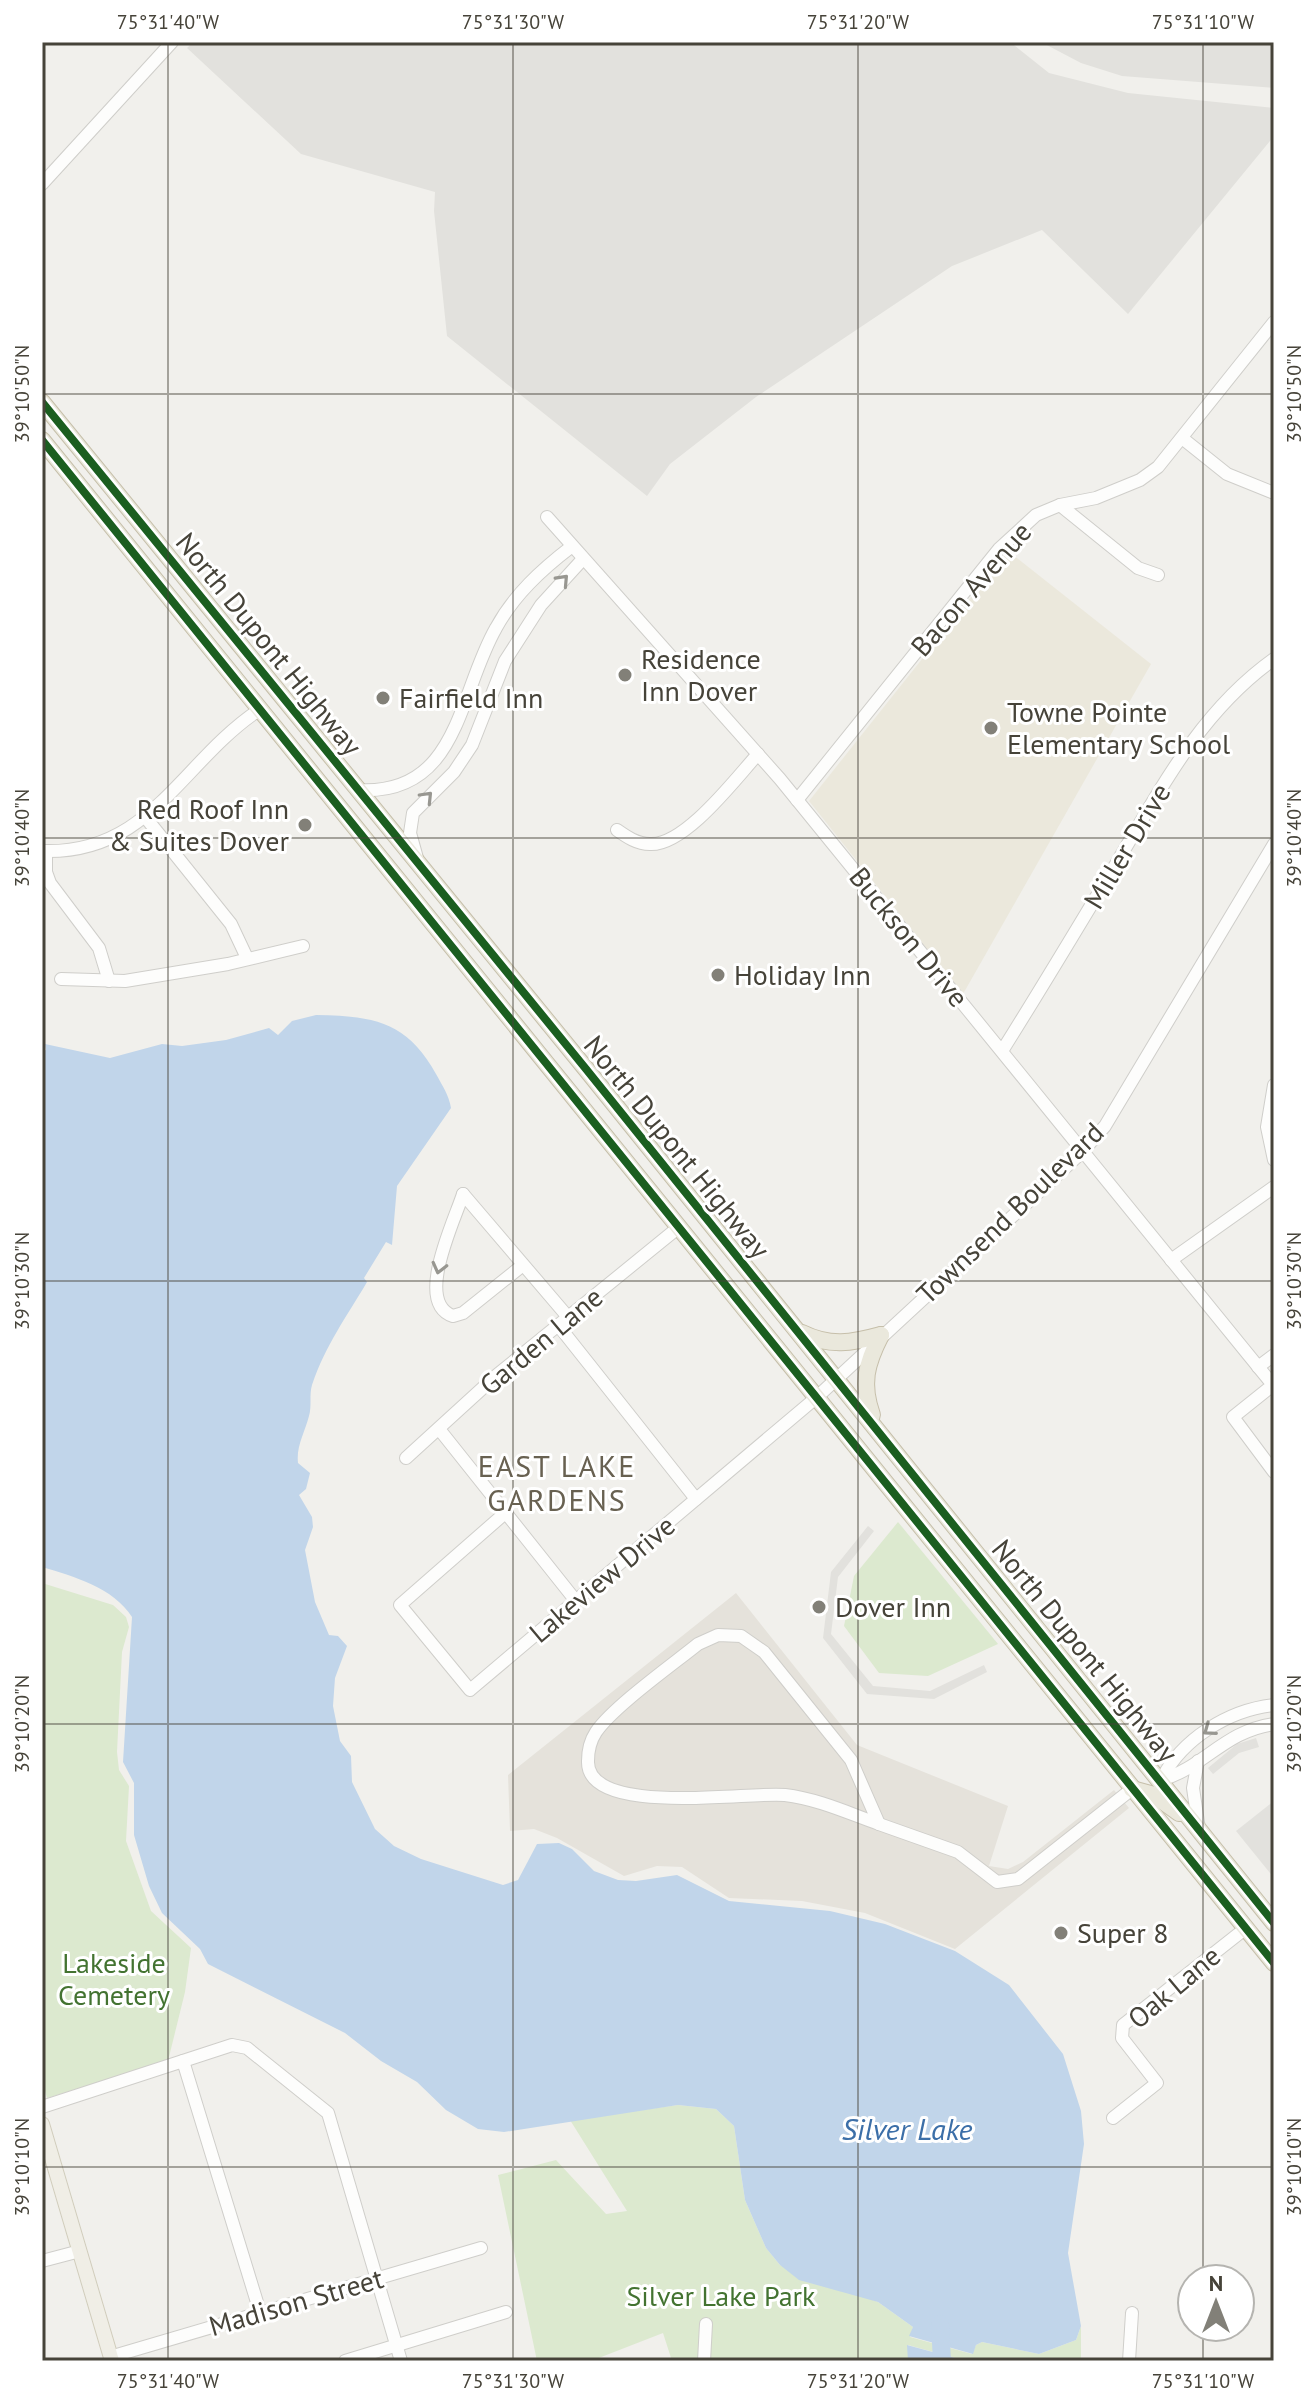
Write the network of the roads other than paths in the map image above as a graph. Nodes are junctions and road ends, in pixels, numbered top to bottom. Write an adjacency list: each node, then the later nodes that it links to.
1 (172, 42): 2 (street)
2 (42, 184)
3 (1274, 322): 5 (street, Bacon Avenue)
4 (42, 402): 17 (highway, North Dupont Highway)
5 (1182, 438): 7 (street); 8 (street, Bacon Avenue)
6 (42, 440): 16 (highway, North Dupont Highway)
7 (1274, 493)
8 (1060, 505): 12 (street); 20 (street, Bacon Avenue)
9 (547, 517): 10 (street, Buckson Drive)
10 (571, 547): 11 (street, Buckson Drive); 14 (street)
11 (582, 560): 15 (street, one-way to 11); 18 (street, Buckson Drive)
12 (1158, 575)
13 (1274, 659): 32 (street, Miller Drive)
14 (481, 664): 15 (street); 19 (street)
15 (501, 671): 25 (street, one-way to 15)
16 (259, 710): 17 (highway); 21 (street); 26 (highway, North Dupont Highway)
17 (312, 735): 19 (highway, North Dupont Highway)
18 (758, 754): 20 (street, Buckson Drive); 22 (street)
19 (358, 790): 25 (highway, North Dupont Highway)
20 (797, 800): 32 (street, Buckson Drive)
21 (146, 818): 24 (street); 29 (street)
22 (617, 830)
23 (1274, 844): 34 (street, Townsend Boulevard)
24 (44, 851): 31 (street)
25 (420, 868): 27 (highway, North Dupont Highway)
26 (400, 880): 27 (highway); 37 (highway, North Dupont Highway)
27 (462, 919): 41 (highway, North Dupont Highway)
28 (303, 946): 29 (street)
29 (247, 958): 31 (street)
30 (61, 979): 31 (street)
31 (109, 981)
32 (1002, 1051): 34 (street, Buckson Drive)
33 (1274, 1085): 35 (street)
34 (1082, 1152): 38 (street, Buckson Drive); 42 (street, Townsend Boulevard)
35 (1274, 1160)
36 (1274, 1187): 38 (street)
37 (679, 1227): 40 (street, Garden Lane); 47 (highway, North Dupont Highway)
38 (1171, 1260): 44 (street, Buckson Drive)
39 (523, 1265): 39 (street, one-way to 39); 40 (street)
40 (563, 1321): 49 (street, Garden Lane); 52 (street)
41 (797, 1330): 42 (highway); 45 (highway, North Dupont Highway)
42 (881, 1335): 45 (street, Townsend Boulevard); 48 (highway)
43 (1274, 1355): 44 (street)
44 (1258, 1367): 46 (street, Buckson Drive)
45 (836, 1379): 47 (street, Townsend Boulevard); 48 (highway, North Dupont Highway)
46 (1274, 1385): 51 (street)
47 (817, 1397): 52 (street, Lakeview Drive); 58 (highway, North Dupont Highway)
48 (877, 1428): 59 (highway, North Dupont Highway)
49 (439, 1429): 50 (street, Garden Lane); 53 (street)
50 (406, 1458)
51 (1274, 1472)
52 (696, 1499): 54 (street, Lakeview Drive)
53 (504, 1514): 54 (street); 54 (street, Lakeview Drive)
54 (576, 1601)
55 (1274, 1705): 59 (street, one-way to 59)
56 (1274, 1724): 57 (street)
57 (1198, 1761): 59 (street); 62 (street)
58 (1112, 1764): 59 (highway); 60 (highway, North Dupont Highway)
59 (1161, 1780): 62 (highway, North Dupont Highway)
60 (1132, 1789): 61 (street); 62 (highway); 64 (highway, North Dupont Highway)
61 (879, 1824): 61 (street)
62 (1199, 1829): 63 (highway, North Dupont Highway)
63 (1274, 1923)
64 (1246, 1928): 65 (highway); 66 (highway, North Dupont Highway); 69 (street, Oak Lane)
65 (1274, 1948)
66 (1274, 1963)
67 (183, 2061): 68 (street); 74 (street); 75 (street)
68 (42, 2107)
69 (1113, 2118)
70 (42, 2124): 72 (main road)
71 (481, 2248): 74 (street, Madison Street)
72 (80, 2251): 73 (street); 80 (main road)
73 (42, 2261)
74 (377, 2279): 75 (street, Madison Street); 79 (street)
75 (260, 2312): 80 (street, Madison Street)
76 (506, 2312): 79 (street)
77 (1132, 2313): 84 (street)
78 (706, 2324): 83 (street)
79 (397, 2346): 81 (street); 82 (street)
80 (111, 2359)
81 (345, 2361)
82 (401, 2361)
83 (704, 2361)
84 (1129, 2361)

